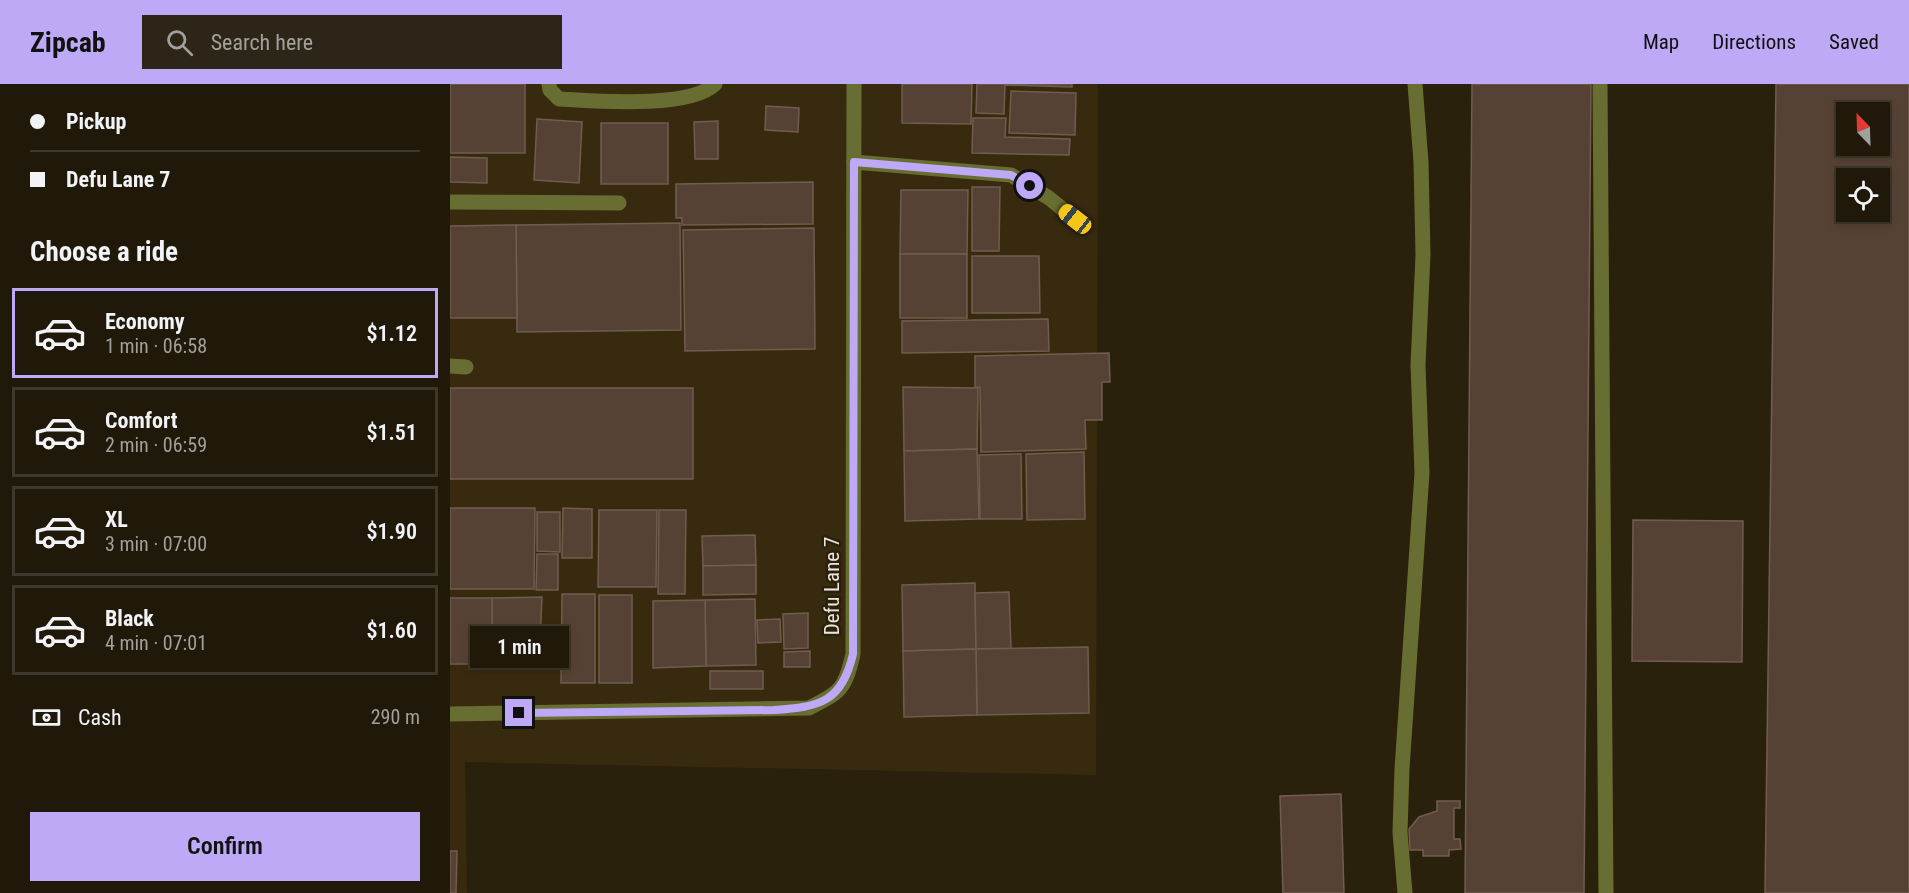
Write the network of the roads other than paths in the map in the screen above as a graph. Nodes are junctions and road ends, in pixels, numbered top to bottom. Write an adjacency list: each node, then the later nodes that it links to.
1 (549, 84): 2 (street)
2 (715, 84)
3 (854, 84): 6 (street, Defu Lane 7)
4 (1415, 84): 13 (street)
5 (1600, 84): 14 (street)
6 (854, 162): 9 (street); 12 (street, Defu Lane 7)
7 (450, 202): 8 (street)
8 (619, 203)
9 (1075, 219)
10 (450, 366): 11 (street)
11 (466, 367)
12 (450, 714)
13 (1405, 893)
14 (1605, 893)

